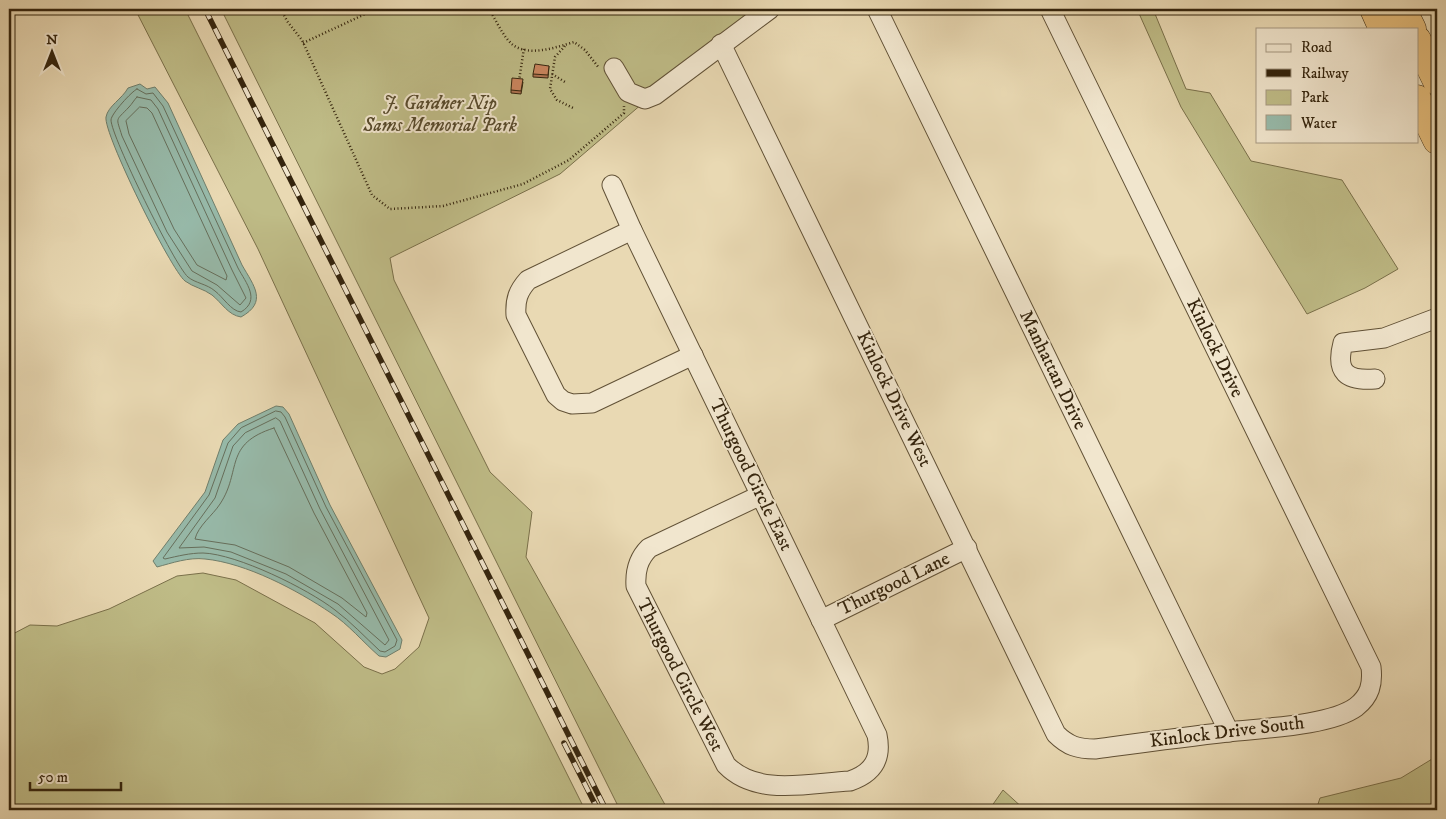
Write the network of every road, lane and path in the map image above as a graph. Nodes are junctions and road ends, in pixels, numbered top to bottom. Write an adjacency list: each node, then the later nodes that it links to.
1 (281, 9): 12 (path)
2 (376, 9): 12 (path)
3 (490, 9): 15 (path)
4 (770, 9): 13 (street)
5 (877, 9): 34 (street, Manhattan Drive)
6 (1050, 9): 33 (street, Kinlock Drive)
7 (1374, 9): 9 (highway)
8 (1402, 9): 10 (highway)
9 (1383, 28)
10 (1412, 28)
11 (1418, 42): 18 (highway)
12 (303, 43): 21 (path)
13 (721, 44): 16 (street); 31 (street, Kinlock Drive West)
14 (565, 45): 15 (path); 16 (path); 17 (path)
15 (524, 48): 19 (path)
16 (607, 69)
17 (552, 74): 20 (path); 23 (path)
18 (1437, 81)
19 (518, 82)
20 (565, 82)
21 (620, 99)
22 (1418, 101): 24 (highway)
23 (575, 109)
24 (1437, 140)
25 (612, 185): 26 (street, Thurgood Circle East)
26 (632, 230): 28 (street, Thurgood Circle East); 28 (street)
27 (1437, 318): 29 (street)
28 (693, 355): 30 (street, Thurgood Circle East)
29 (1374, 379)
30 (761, 495): 32 (street, Thurgood Circle East); 36 (street, Thurgood Circle West)
31 (967, 548): 32 (street, Thurgood Lane); 35 (street, Kinlock Drive West)
32 (821, 620): 36 (street, Thurgood Circle East)
33 (1370, 689): 34 (street, Kinlock Drive South)
34 (1229, 732): 35 (street, Kinlock Drive South)
35 (1073, 747)
36 (874, 766)

